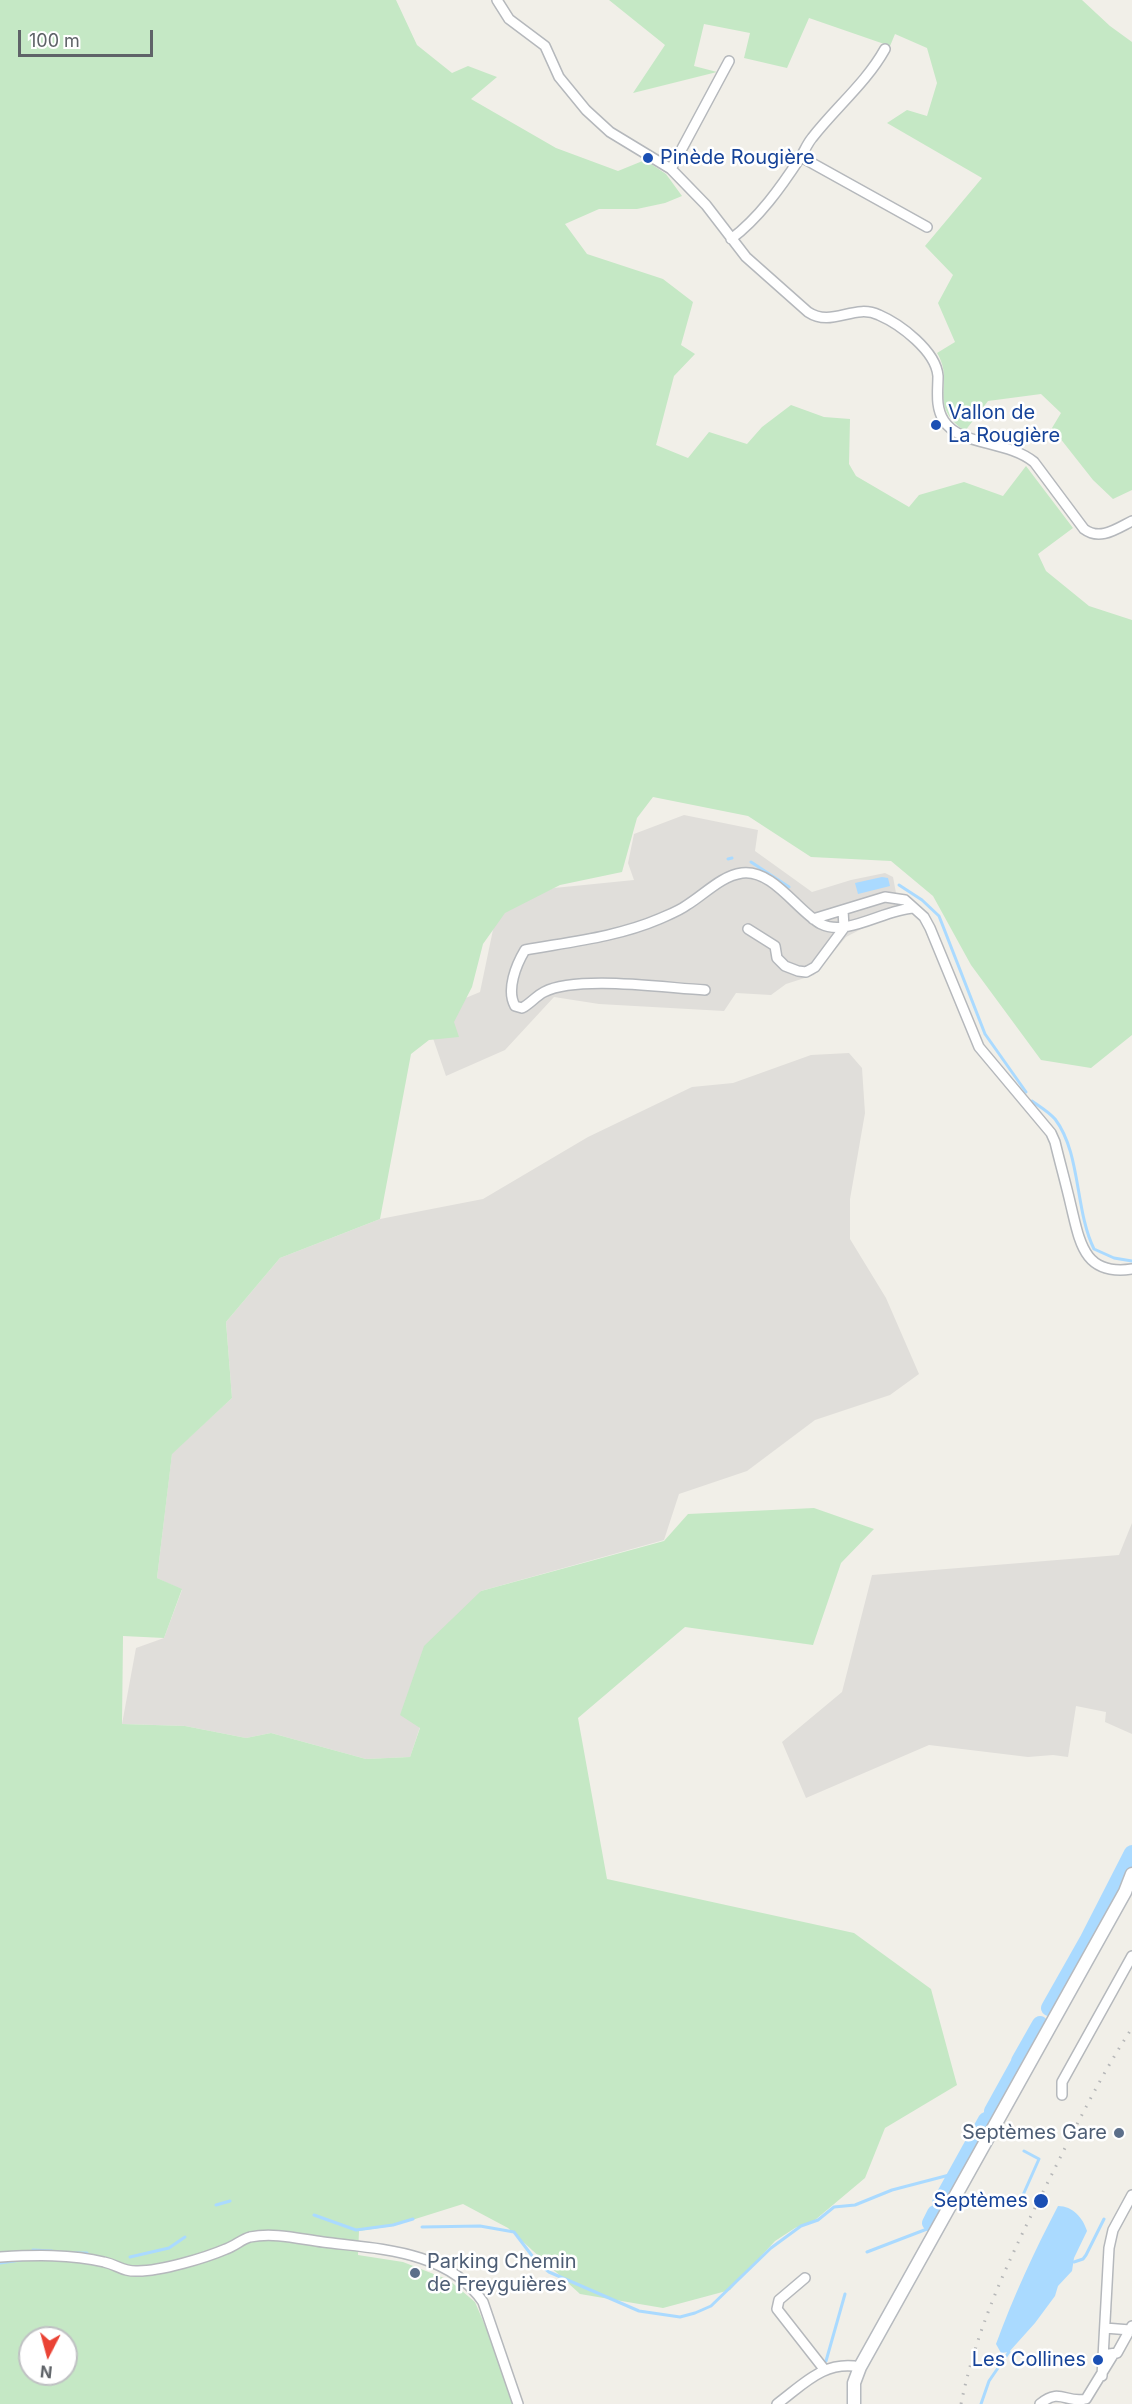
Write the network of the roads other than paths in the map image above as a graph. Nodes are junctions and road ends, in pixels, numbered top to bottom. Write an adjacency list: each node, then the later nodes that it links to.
1 (497, 0): 5 (street)
2 (885, 49): 4 (street)
3 (729, 61): 5 (street)
4 (801, 157): 6 (street); 7 (street)
5 (671, 169): 7 (street)
6 (927, 228)
7 (731, 239): 8 (street)
8 (1132, 521)
9 (914, 908): 10 (street); 12 (street); 15 (street)
10 (843, 910): 11 (street); 12 (street)
11 (813, 919): 12 (street); 14 (street)
12 (844, 928): 13 (street)
13 (748, 929)
14 (705, 990)
15 (1132, 1269)
16 (1132, 1874): 17 (main road)
17 (1128, 1889): 27 (main road)
18 (1132, 1956): 19 (street)
19 (1062, 2095)
20 (1132, 2195): 23 (street)
21 (0, 2256): 30 (street)
22 (805, 2278): 28 (street)
23 (1105, 2328): 24 (street); 25 (street)
24 (1131, 2328): 26 (street)
25 (1104, 2348): 26 (street); 29 (street)
26 (1113, 2355): 29 (street)
27 (860, 2367): 28 (street); 32 (main road)
28 (824, 2369): 31 (street)
29 (1102, 2376): 33 (street)
30 (518, 2404)
31 (777, 2404)
32 (854, 2404)
33 (1040, 2404)

